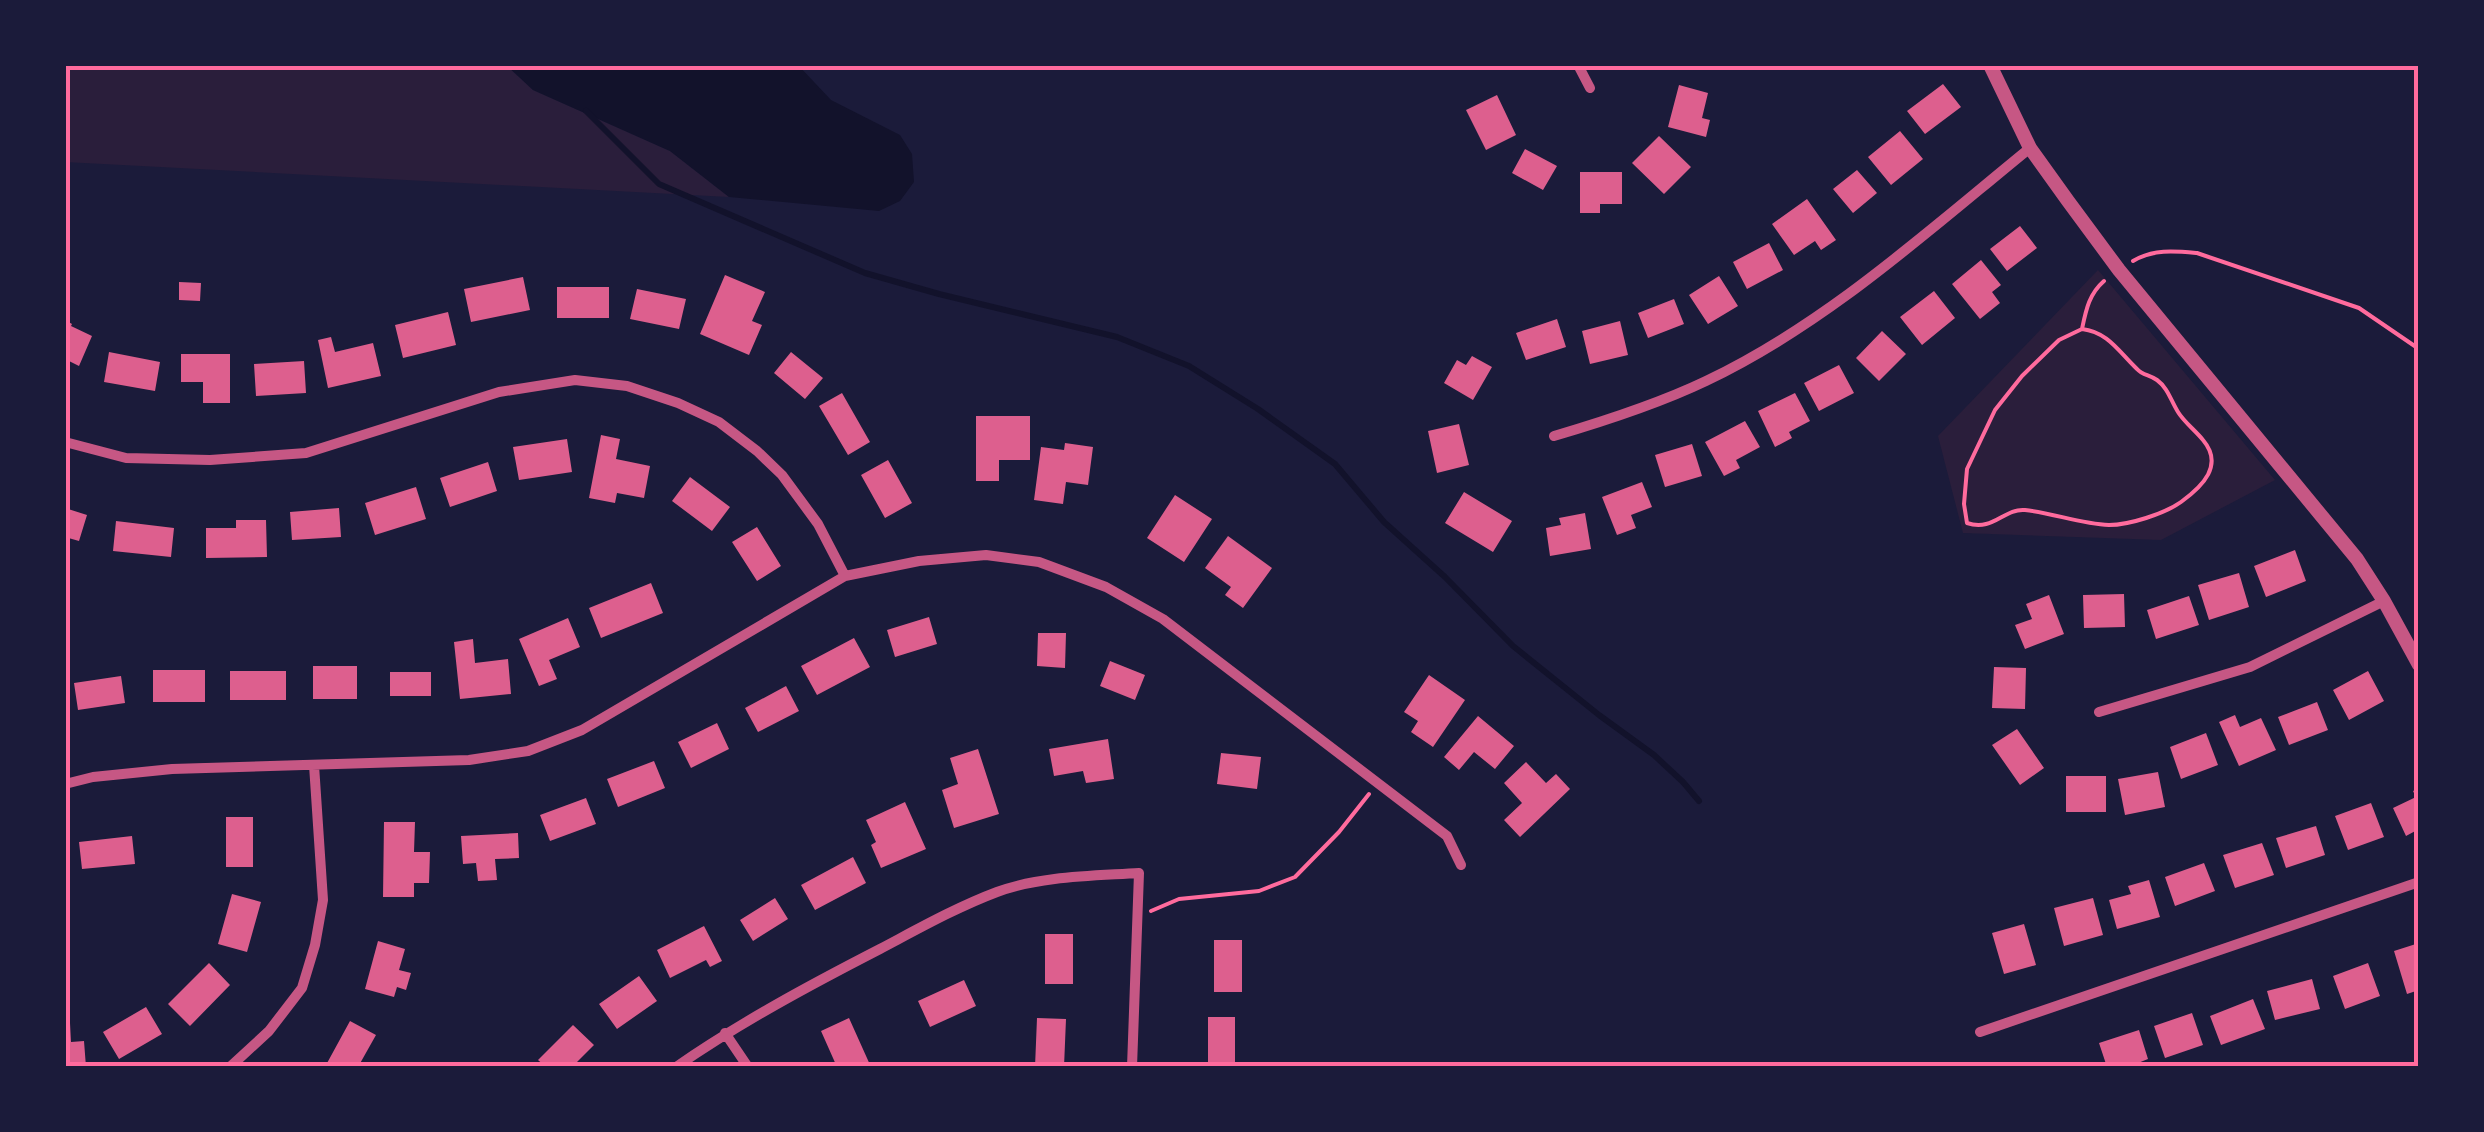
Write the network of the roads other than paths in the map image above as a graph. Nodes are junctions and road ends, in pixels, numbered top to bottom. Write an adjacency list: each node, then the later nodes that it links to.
1 (1578, 65): 3 (street)
2 (1990, 65): 4 (street)
3 (1590, 88)
4 (2030, 148): 5 (street); 8 (street)
5 (1554, 436)
6 (65, 442): 7 (street)
7 (844, 576): 11 (street); 13 (street)
8 (2384, 602): 9 (street); 10 (street)
9 (2419, 665)
10 (2098, 712)
11 (314, 764): 12 (street); 17 (street)
12 (65, 784)
13 (1461, 865)
14 (2419, 882): 15 (street)
15 (1980, 1032)
16 (725, 1034): 18 (street); 19 (street); 20 (street)
17 (230, 1067)
18 (676, 1067)
19 (748, 1067)
20 (1132, 1067)

